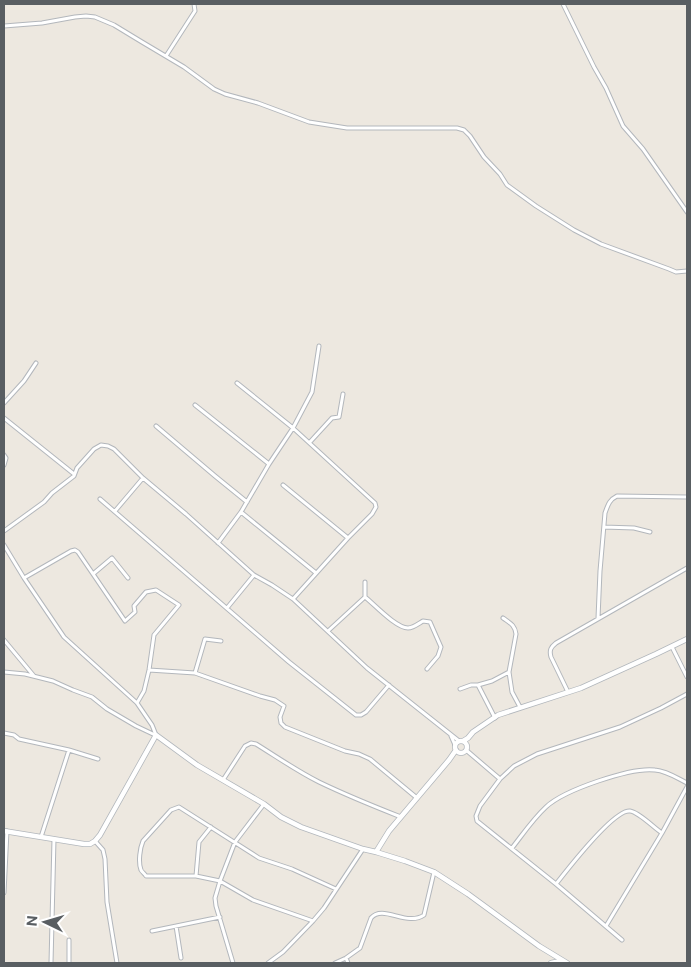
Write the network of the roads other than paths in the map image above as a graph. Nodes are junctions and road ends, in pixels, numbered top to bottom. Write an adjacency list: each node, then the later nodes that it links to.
1 (194, 4): 4 (street)
2 (563, 4): 5 (street)
3 (4, 26): 4 (street)
4 (166, 56): 6 (street)
5 (687, 212)
6 (687, 272)
7 (319, 346): 15 (street)
8 (36, 364): 11 (street)
9 (237, 383): 15 (street)
10 (343, 394): 16 (street)
11 (4, 403)
12 (195, 405): 18 (street)
13 (4, 418): 20 (street)
14 (156, 426): 25 (street)
15 (293, 428): 16 (street); 18 (street)
16 (310, 442): 31 (street)
17 (4, 455): 19 (street)
18 (269, 464): 25 (street)
19 (4, 465)
20 (74, 474): 21 (street); 29 (street)
21 (143, 478): 26 (street); 32 (street)
22 (283, 484): 31 (street)
23 (687, 497): 28 (street)
24 (100, 499): 26 (street)
25 (247, 502): 27 (street)
26 (115, 511): 43 (street)
27 (241, 512): 32 (street); 35 (street)
28 (604, 527): 30 (street); 45 (street)
29 (4, 531)
30 (650, 532)
31 (348, 538): 35 (street)
32 (218, 543): 37 (street)
33 (4, 545): 38 (street)
34 (687, 568): 45 (street)
35 (316, 573): 42 (street)
36 (93, 574): 38 (street); 39 (street); 52 (street)
37 (254, 575): 42 (street); 43 (street)
38 (24, 578): 63 (street)
39 (128, 578)
40 (365, 582): 41 (street)
41 (365, 597): 46 (street); 51 (street)
42 (293, 599): 46 (street)
43 (227, 608): 59 (street)
44 (503, 618): 54 (street)
45 (598, 619): 61 (street)
46 (328, 632): 59 (street)
47 (687, 638): 50 (street)
48 (4, 640): 56 (street)
49 (221, 641): 55 (street)
50 (672, 647): 57 (street); 61 (street)
51 (427, 669)
52 (149, 670): 55 (street); 63 (street)
53 (4, 672): 56 (street)
54 (509, 672): 58 (street); 64 (street)
55 (195, 673): 77 (street)
56 (34, 676): 67 (street)
57 (687, 677)
58 (478, 685): 60 (street); 65 (street)
59 (389, 686): 68 (street)
60 (460, 689)
61 (568, 692): 64 (street)
62 (687, 694): 74 (street)
63 (137, 703): 67 (street)
64 (520, 708): 65 (street)
65 (495, 718): 68 (street)
66 (4, 733): 69 (street)
67 (156, 735): 75 (street); 85 (street)
68 (461, 743): 70 (street); 71 (street); 73 (street)
69 (69, 750): 72 (street); 83 (street)
70 (466, 750): 71 (street); 74 (street)
71 (461, 753): 73 (street)
72 (98, 760)
73 (449, 760): 77 (street)
74 (500, 779): 87 (street)
75 (223, 780): 78 (street); 79 (street)
76 (687, 785): 82 (street); 87 (street)
77 (417, 799): 79 (street)
78 (264, 804): 86 (street); 88 (street)
79 (401, 817): 89 (street)
80 (211, 827): 86 (street); 91 (street); 91 (street)
81 (6, 831): 83 (street); 92 (street)
82 (662, 833): 94 (street); 100 (street)
83 (41, 837): 84 (street)
84 (54, 839): 85 (street); 107 (street)
85 (95, 840): 109 (street)
86 (236, 842): 93 (street); 95 (street)
87 (512, 848): 94 (street)
88 (363, 849): 89 (street); 95 (street)
89 (376, 852): 90 (street)
90 (434, 872): 105 (street); 106 (street)
91 (196, 876): 93 (street)
92 (4, 880): 96 (street)
93 (220, 881): 97 (street); 98 (street)
94 (556, 884): 100 (street)
95 (336, 889): 98 (street)
96 (4, 893)
97 (220, 917): 99 (street); 110 (street)
98 (313, 922): 111 (street)
99 (176, 926): 101 (street); 104 (street)
100 (606, 926): 103 (street)
101 (152, 931)
102 (69, 940): 108 (street)
103 (622, 940)
104 (181, 958)
105 (346, 958): 112 (street); 113 (street)
106 (561, 961): 114 (street); 115 (street)
107 (51, 963)
108 (69, 963)
109 (117, 963)
110 (233, 963)
111 (268, 963)
112 (335, 963)
113 (348, 963)
114 (551, 963)
115 (567, 963)

